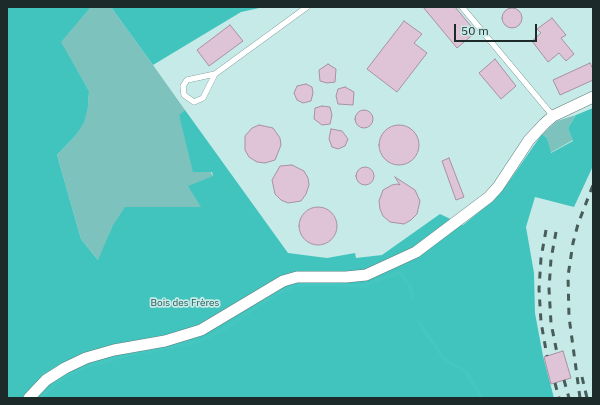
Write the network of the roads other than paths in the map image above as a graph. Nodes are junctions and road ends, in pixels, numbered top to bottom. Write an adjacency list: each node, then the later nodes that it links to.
1 (307, 7): 3 (lane)
2 (462, 7): 5 (lane)
3 (215, 74): 3 (lane)
4 (593, 97): 5 (street)
5 (554, 116): 6 (street)
6 (29, 398)

